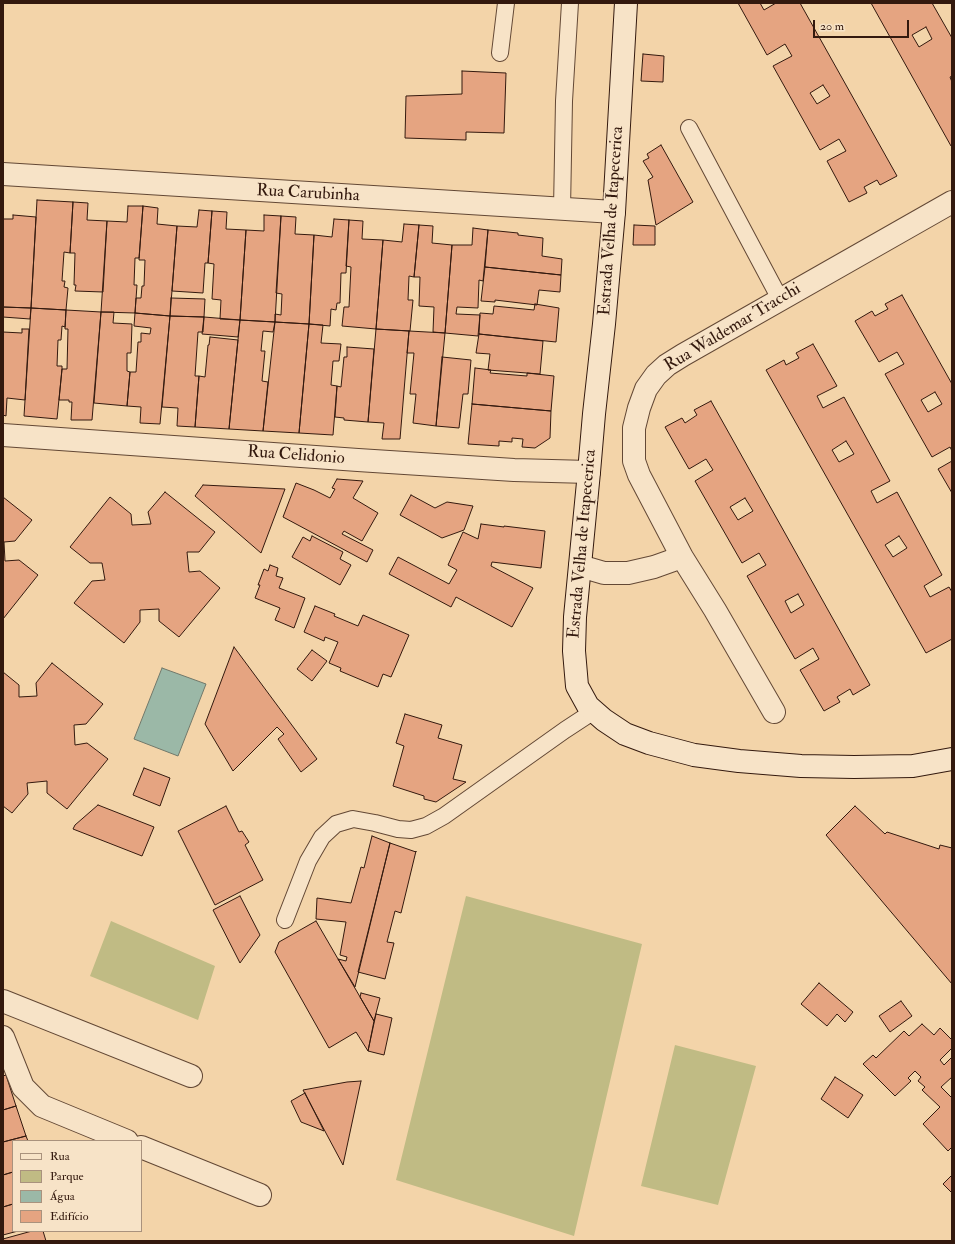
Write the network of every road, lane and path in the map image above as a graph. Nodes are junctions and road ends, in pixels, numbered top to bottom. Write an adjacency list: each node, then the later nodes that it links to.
1 (506, 3): 4 (lane)
2 (570, 3): 8 (lane)
3 (626, 3): 9 (street, Estrada Velha de Itapecerica)
4 (500, 53)
5 (689, 128): 10 (lane)
6 (3, 174): 8 (street, Rua Carubinha)
7 (952, 202): 10 (street, Rua Waldemar Tracchi)
8 (562, 209): 9 (street, Rua Carubinha)
9 (614, 212): 12 (street, Estrada Velha de Itapecerica)
10 (780, 299): 13 (street, Rua Waldemar Tracchi)
11 (3, 435): 12 (street, Rua Celidonio)
12 (589, 472): 14 (street, Estrada Velha de Itapecerica)
13 (682, 557): 14 (street); 16 (street, Rua Waldemar Tracchi)
14 (580, 566): 15 (street, Estrada Velha de Itapecerica)
15 (594, 711): 17 (street, Estrada Velha de Itapecerica); 18 (lane)
16 (774, 712)
17 (952, 759)
18 (286, 920)
19 (3, 1001): 21 (street)
20 (3, 1037): 22 (street)
21 (191, 1076)
22 (124, 1140)
23 (142, 1147): 24 (street)
24 (260, 1196)

